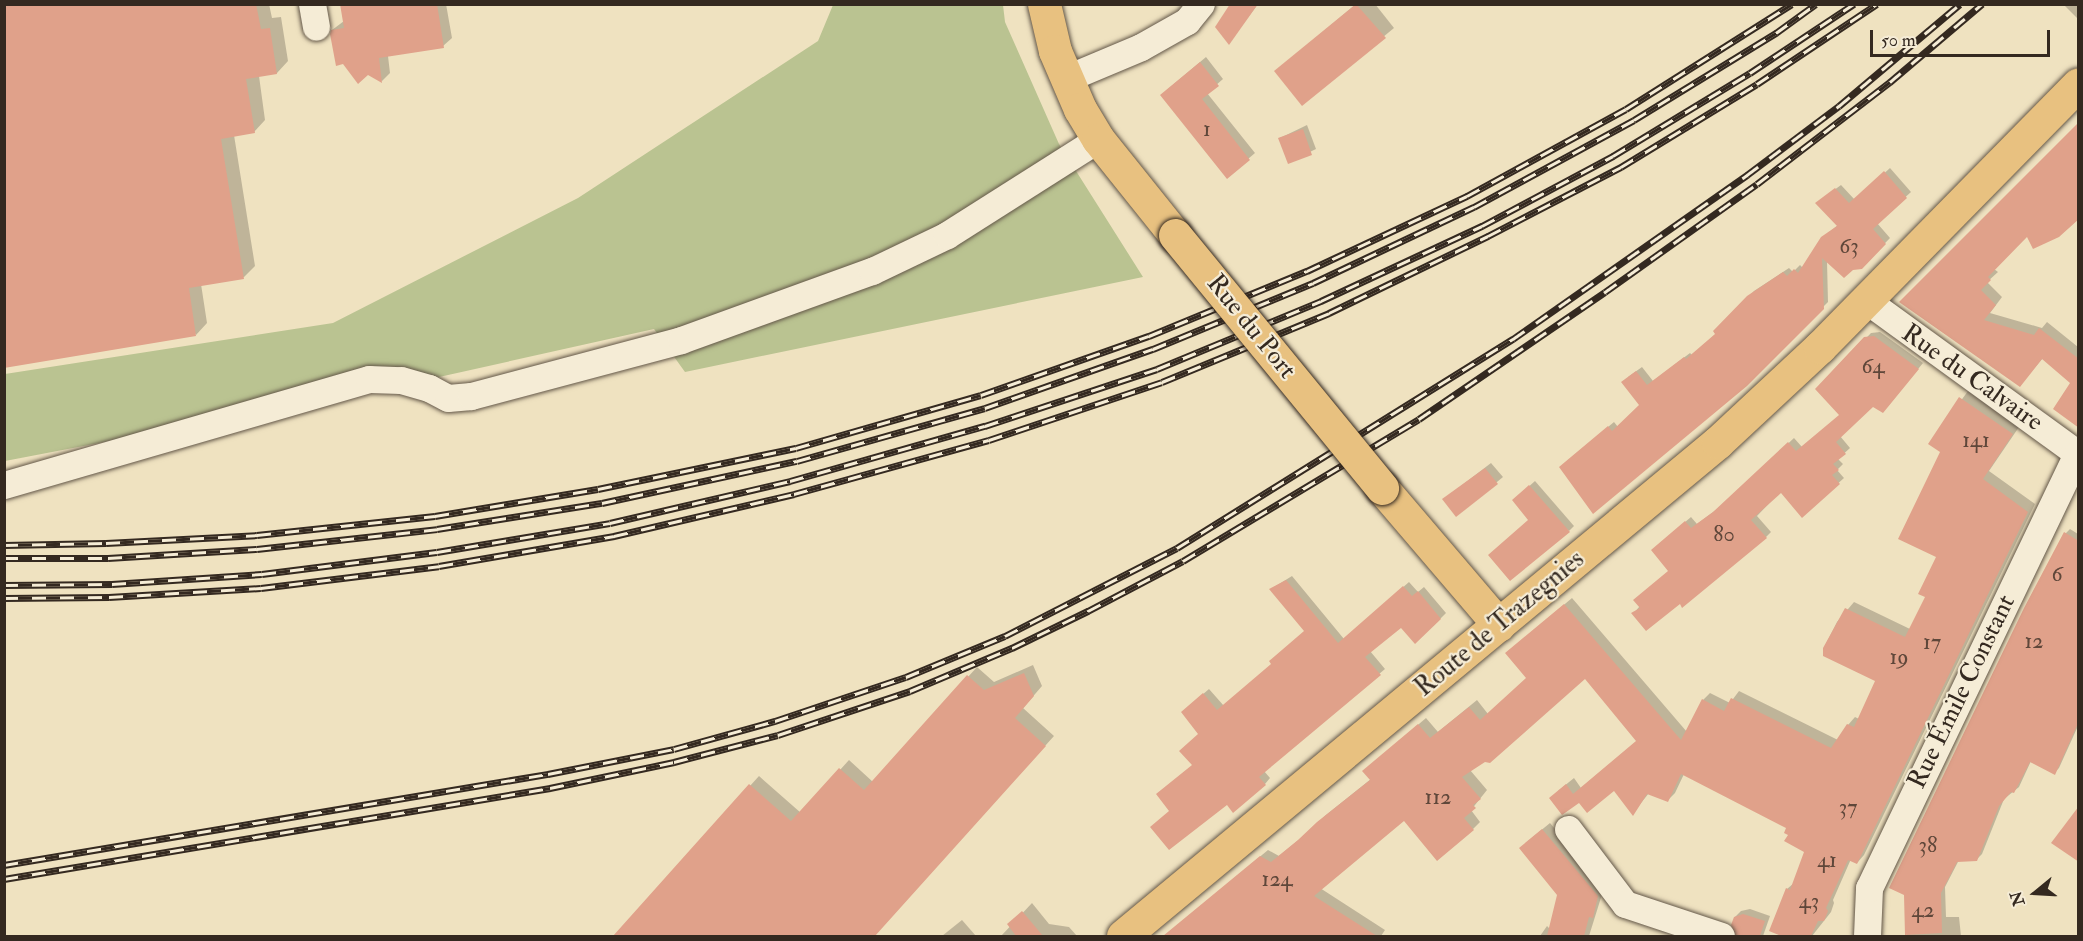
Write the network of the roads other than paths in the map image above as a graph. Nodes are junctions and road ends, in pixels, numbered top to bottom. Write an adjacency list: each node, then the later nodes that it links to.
1 (1044, 4): 3 (main road, Rue du Port)
2 (1201, 4): 3 (street)
3 (1065, 79): 5 (main road, Rue du Port)
4 (2079, 84): 6 (main road, Route de Trazegnies)
5 (1098, 139): 8 (street); 9 (main road, Rue du Port, bridge)
6 (1866, 300): 7 (street, Rue du Calvaire); 9 (main road, Route de Trazegnies)
7 (2078, 453): 13 (street, Rue Émile Constant)
8 (4, 486)
9 (1499, 625): 11 (main road, Route de Trazegnies)
10 (1568, 829): 12 (street)
11 (1123, 936)
12 (1721, 936)
13 (1868, 936)

